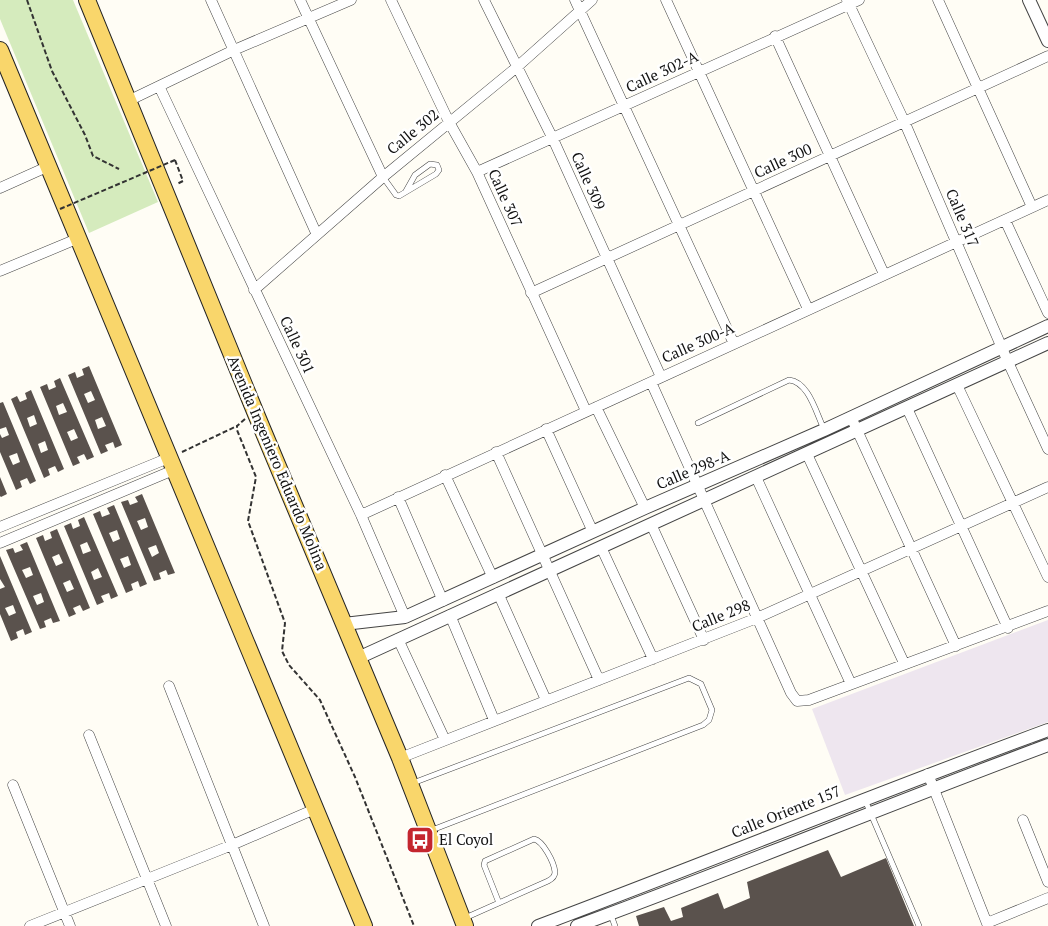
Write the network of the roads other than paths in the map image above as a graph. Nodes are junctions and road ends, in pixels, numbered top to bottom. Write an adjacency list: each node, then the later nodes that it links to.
1 (88, 0): 25 (main road, Avenida Ingeniero Eduardo Molina)
2 (211, 0): 19 (street)
3 (300, 0): 15 (street)
4 (351, 0): 15 (street)
5 (391, 0): 27 (street, Calle 307)
6 (484, 0): 21 (street, Calle 309)
7 (575, 0): 14 (street)
8 (592, 0): 14 (street, Calle 302)
9 (666, 0): 22 (street)
10 (859, 0): 13 (street, Calle 302-A)
11 (938, 0): 24 (street)
12 (1029, 0): 17 (street)
13 (848, 2): 16 (street, Calle 302-A); 28 (street, Calle 317)
14 (580, 10): 21 (street, Calle 302); 26 (street)
15 (308, 18): 19 (street); 33 (street)
16 (775, 36): 22 (street, Calle 302-A); 30 (street)
17 (1048, 41)
18 (0, 50): 31 (main road)
19 (234, 50): 23 (street); 41 (street)
20 (1048, 56): 24 (street, Calle 300)
21 (516, 67): 27 (street, Calle 302); 29 (street, Calle 309)
22 (699, 70): 26 (street, Calle 302-A); 36 (street)
23 (159, 86): 25 (street); 47 (street, Calle 301)
24 (978, 89): 28 (street, Calle 300); 38 (street)
25 (128, 101): 99 (main road, Avenida Ingeniero Eduardo Molina)
26 (625, 106): 29 (street, Calle 302-A); 40 (street)
27 (449, 122): 32 (street, Calle 307); 33 (street, Calle 302)
28 (904, 122): 30 (street, Calle 300); 43 (street, Calle 317)
29 (553, 139): 32 (street, Calle 302-A); 44 (street, Calle 309)
30 (830, 156): 36 (street, Calle 300); 46 (street)
31 (49, 166): 34 (street); 42 (main road)
32 (477, 172): 48 (street, Calle 307)
33 (383, 177): 35 (lane); 41 (street, Calle 302)
34 (0, 188)
35 (406, 191): 35 (lane)
36 (754, 191): 40 (street, Calle 300); 49 (street)
37 (1048, 200): 38 (street, Calle 300-A)
38 (1032, 208): 39 (street, Calle 300-A)
39 (1005, 220): 43 (street, Calle 300-A); 50 (street)
40 (680, 224): 44 (street, Calle 300); 53 (street)
41 (317, 235): 47 (street, Calle 302)
42 (79, 238): 45 (street); 70 (main road)
43 (956, 243): 46 (street, Calle 300-A); 54 (street, Calle 317)
44 (606, 259): 48 (street, Calle 300); 56 (street, Calle 309)
45 (0, 271)
46 (884, 274): 49 (street, Calle 300-A)
47 (254, 290): 79 (street, Calle 301)
48 (531, 293): 61 (street, Calle 307)
49 (808, 309): 53 (street, Calle 300-A)
50 (1048, 313)
51 (1048, 326): 54 (street, Calle 298-A)
52 (1048, 343): 55 (street)
53 (734, 344): 56 (street, Calle 300-A)
54 (1002, 348): 55 (street, Calle 317); 62 (street, Calle 298-A)
55 (1008, 362): 58 (street); 67 (street, Calle 317)
56 (661, 377): 57 (street, Calle 300-A)
57 (650, 382): 59 (street, Calle 300-A); 73 (street)
58 (957, 385): 60 (street); 77 (street)
59 (596, 407): 61 (street, Calle 300-A); 78 (street)
60 (907, 408): 66 (street); 81 (street)
61 (586, 411): 64 (street, Calle 300-A)
62 (851, 417): 65 (street, Calle 298-A); 66 (street)
63 (698, 423): 65 (lane)
64 (546, 429): 68 (street, Calle 300-A); 83 (street)
65 (824, 430): 73 (street, Calle 298-A)
66 (857, 430): 69 (street); 86 (street)
67 (1048, 449)
68 (496, 452): 71 (street, Calle 300-A); 87 (street)
69 (807, 454): 72 (street); 89 (street)
70 (174, 463): 82 (street); 84 (street); 122 (main road)
71 (445, 475): 75 (street, Calle 300-A); 90 (street)
72 (756, 477): 76 (street); 93 (street)
73 (696, 486): 76 (street); 78 (street, Calle 298-A)
74 (1048, 487): 77 (street, Calle 298)
75 (398, 497): 79 (street, Calle 300-A); 94 (street)
76 (703, 501): 80 (street); 98 (street)
77 (1012, 502): 81 (street, Calle 298); 91 (street)
78 (645, 508): 83 (street, Calle 298-A)
79 (360, 515): 97 (street, Calle 301)
80 (651, 524): 85 (street); 102 (street)
81 (962, 526): 86 (street, Calle 298); 100 (street)
82 (0, 527)
83 (593, 532): 87 (street, Calle 298-A)
84 (0, 542)
85 (601, 547): 88 (street); 105 (street)
86 (911, 549): 89 (street, Calle 298); 103 (street)
87 (542, 556): 88 (street); 90 (street, Calle 298-A)
88 (550, 571): 92 (street); 107 (street)
89 (863, 572): 93 (street, Calle 298); 106 (street)
90 (493, 578): 94 (street, Calle 298-A)
91 (1048, 578)
92 (498, 593): 96 (street); 110 (street)
93 (810, 595): 98 (street, Calle 298); 108 (street)
94 (443, 601): 97 (street, Calle 298-A)
95 (1048, 611): 100 (street)
96 (450, 615): 101 (street); 111 (street)
97 (405, 617): 99 (street, Calle 298-A)
98 (757, 618): 102 (street, Calle 298); 108 (street)
99 (344, 624): 104 (main road, Avenida Ingeniero Eduardo Molina)
100 (1008, 628): 103 (street)
101 (398, 639): 104 (street); 114 (street)
102 (704, 640): 105 (street, Calle 298)
103 (956, 646): 106 (street)
104 (358, 658): 116 (main road, Avenida Ingeniero Eduardo Molina)
105 (653, 659): 107 (street, Calle 298)
106 (904, 663): 108 (street)
107 (599, 680): 110 (street, Calle 298)
108 (851, 684)
109 (169, 686): 126 (street)
110 (546, 700): 111 (street, Calle 298)
111 (494, 720): 114 (street, Calle 298)
112 (1048, 732): 117 (street, Calle Oriente 157)
113 (89, 735): 130 (street)
114 (445, 740): 116 (street, Calle 298)
115 (1048, 745): 120 (street, Calle Oriente 157)
116 (400, 758): 118 (main road, Avenida Ingeniero Eduardo Molina)
117 (928, 774): 120 (street); 121 (street, Calle Oriente 157)
118 (410, 784): 125 (main road, Avenida Ingeniero Eduardo Molina); 125 (lane)
119 (13, 785): 134 (street)
120 (932, 788): 123 (street, Calle Oriente 157); 137 (street)
121 (865, 798): 123 (lane); 128 (street, Calle Oriente 157)
122 (315, 809): 126 (street); 142 (main road)
123 (870, 812): 129 (street, Calle Oriente 157); 145 (lane)
124 (1023, 820): 127 (street)
125 (429, 831): 136 (main road, Avenida Ingeniero Eduardo Molina)
126 (232, 845): 130 (street); 141 (street)
127 (1044, 858): 131 (street)
128 (697, 866): 129 (street); 143 (street, Calle Oriente 157)
129 (702, 879): 135 (street, Calle Oriente 157)
130 (148, 880): 134 (street); 140 (street)
131 (1048, 882)
132 (1048, 898): 137 (street)
133 (499, 903): 133 (lane); 136 (lane)
134 (64, 912): 138 (street); 139 (street)
135 (613, 920): 144 (street, Calle Oriente 157)
136 (464, 922)
137 (988, 924)
138 (30, 926)
139 (70, 926)
140 (166, 926)
141 (264, 926)
142 (364, 926)
143 (538, 926)
144 (577, 926)
145 (918, 926)

